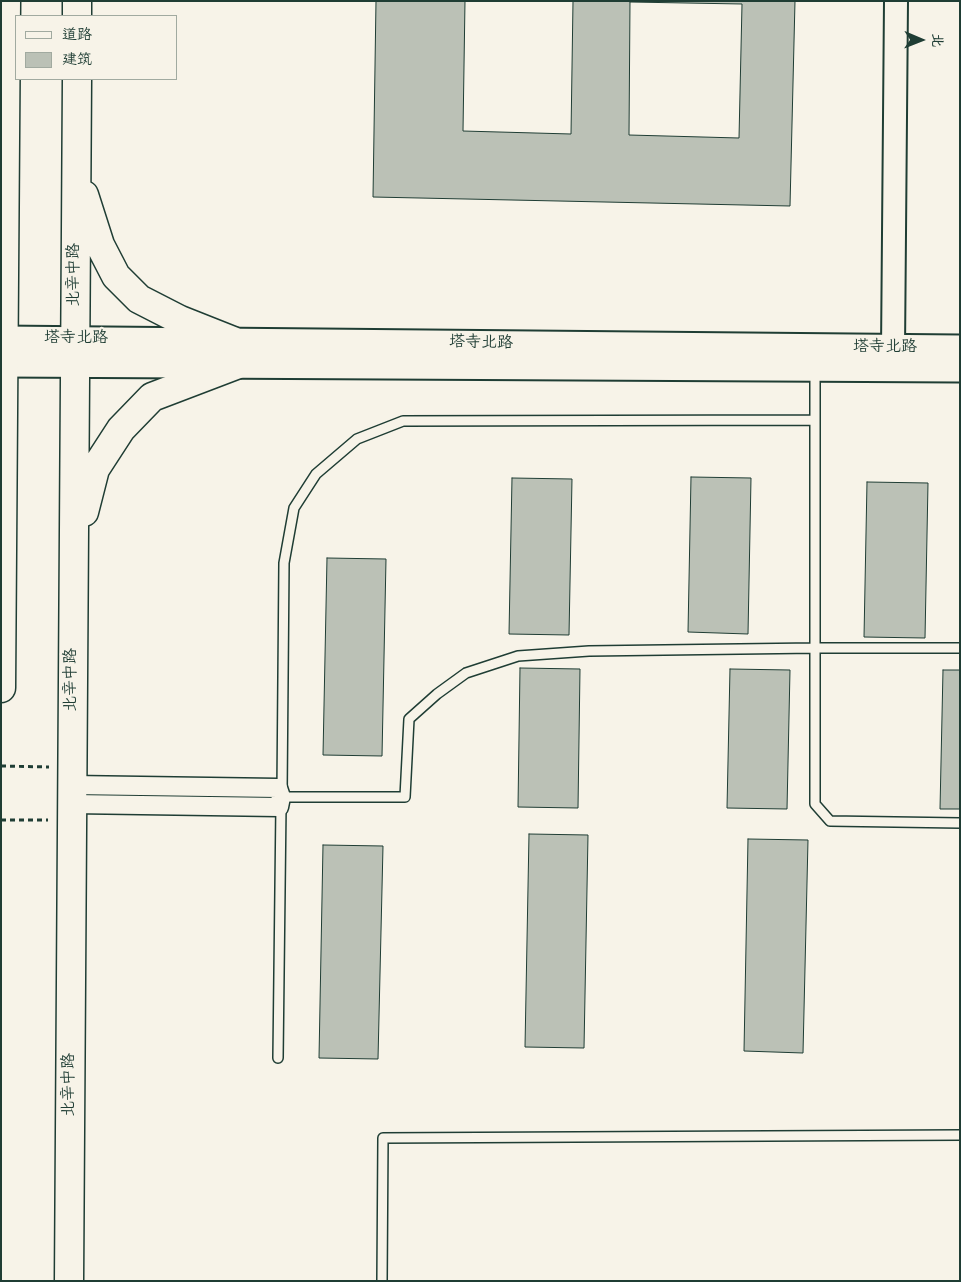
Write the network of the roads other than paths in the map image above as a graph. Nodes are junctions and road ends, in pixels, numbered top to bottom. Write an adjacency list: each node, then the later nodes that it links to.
1 (6, 1): 7 (main road)
2 (77, 1): 4 (main road)
3 (896, 1): 9 (street)
4 (77, 15)
5 (76, 80): 6 (main road, 北辛中路)
6 (76, 169): 11 (main road, 北辛中路); 12 (main road)
7 (3, 173): 10 (main road)
8 (960, 348): 9 (main road, 塔寺北路)
9 (893, 349): 12 (main road, 塔寺北路)
10 (2, 351): 11 (main road, 塔寺北路); 16 (main road)
11 (75, 352): 12 (main road, 塔寺北路); 17 (main road, 北辛中路)
12 (234, 353): 13 (main road, 塔寺北路); 17 (main road)
13 (815, 368): 14 (main road, 塔寺北路); 15 (lane)
14 (960, 369)
15 (814, 420): 18 (lane); 22 (lane)
16 (2, 555): 20 (main road)
17 (73, 555): 21 (main road, 北辛中路)
18 (815, 648): 19 (lane); 22 (lane); 23 (lane)
19 (960, 648)
20 (1, 688)
21 (72, 794): 22 (street); 26 (main road, 北辛中路)
22 (282, 797): 24 (lane)
23 (960, 823)
24 (278, 1058)
25 (960, 1135): 27 (lane)
26 (69, 1281)
27 (382, 1281)

